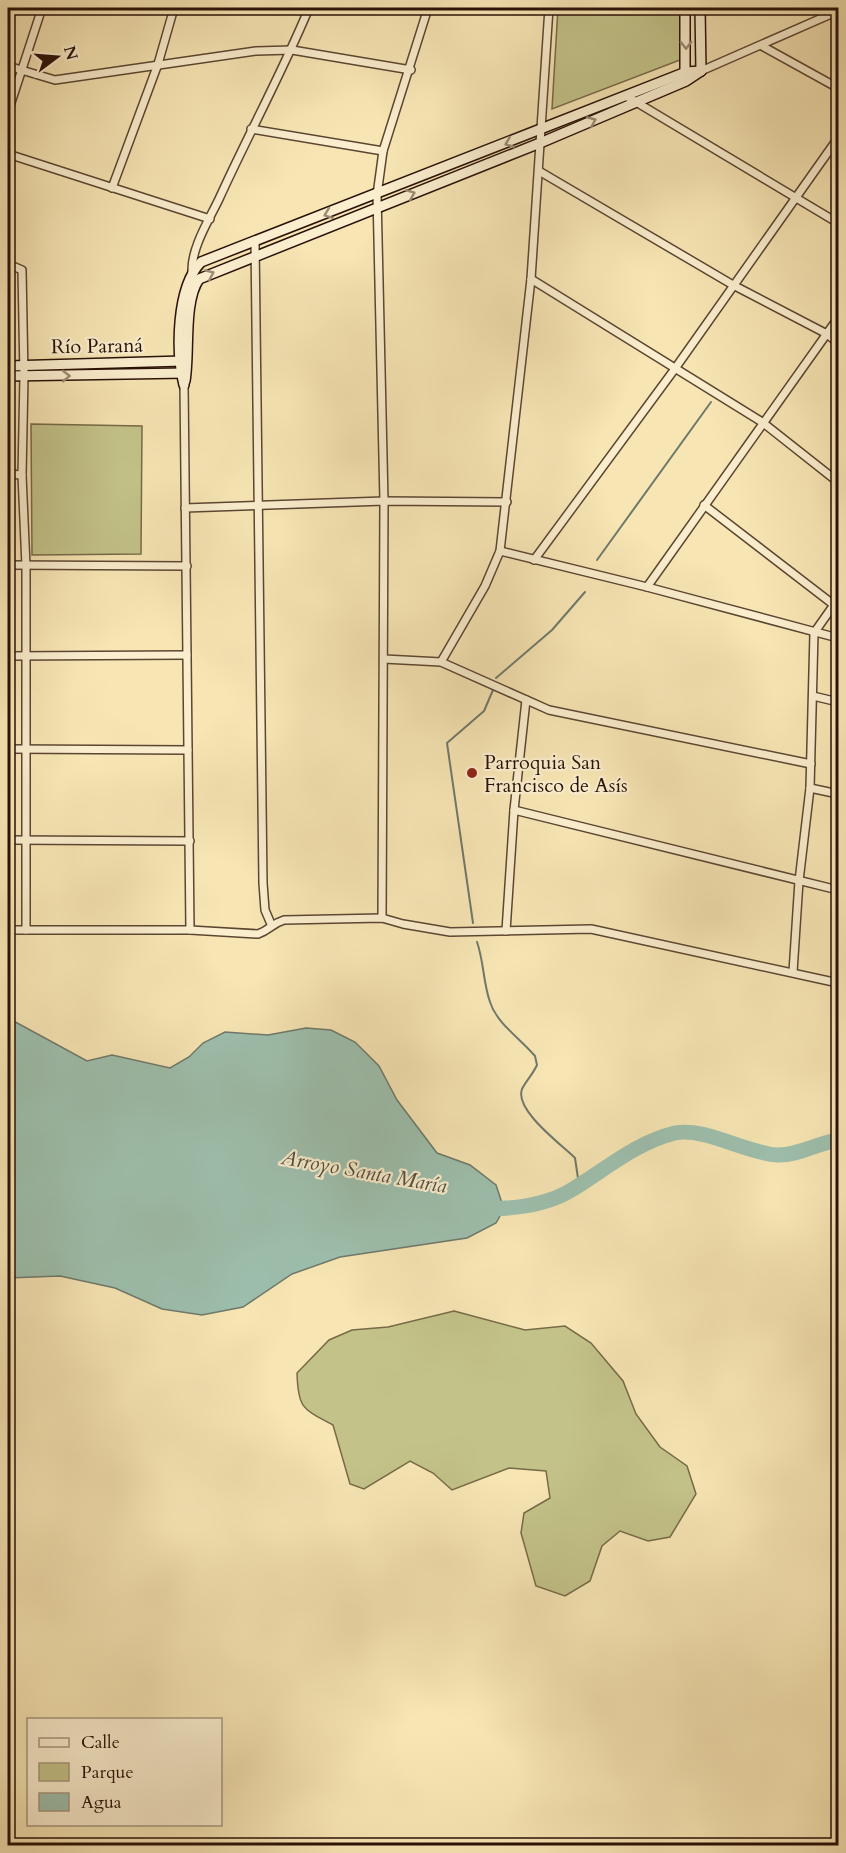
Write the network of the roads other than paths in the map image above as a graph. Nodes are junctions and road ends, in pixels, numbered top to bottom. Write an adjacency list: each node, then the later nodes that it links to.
1 (42, 8): 15 (street)
2 (174, 8): 12 (street)
3 (309, 8): 11 (street)
4 (429, 8): 14 (street)
5 (549, 8): 23 (street)
6 (686, 8): 17 (street, one-way to 17)
7 (700, 8): 16 (street)
8 (830, 11): 9 (street); 10 (street)
9 (838, 11)
10 (762, 46): 16 (street); 18 (street)
11 (292, 50): 12 (street); 14 (street); 22 (street)
12 (158, 64): 15 (street); 29 (street)
13 (8, 66): 15 (street)
14 (411, 70): 26 (street)
15 (22, 71): 21 (street)
16 (701, 71): 17 (street)
17 (685, 77): 19 (street); 20 (street)
18 (838, 88)
19 (626, 96): 20 (street); 23 (street)
20 (635, 102): 25 (street, one-way to 20); 31 (street)
21 (8, 112)
22 (251, 129): 26 (street); 33 (street)
23 (540, 130): 25 (street); 30 (street, one-way to 30)
24 (838, 138): 31 (street)
25 (540, 142): 28 (street); 32 (street, one-way to 25)
26 (383, 151): 30 (street)
27 (8, 154): 29 (street)
28 (539, 171): 39 (street); 40 (street)
29 (112, 189): 33 (street)
30 (377, 195): 32 (street); 35 (street, one-way to 35)
31 (795, 198): 34 (street); 40 (street)
32 (377, 207): 36 (street); 56 (street)
33 (210, 219): 38 (street)
34 (838, 223)
35 (255, 243): 36 (street); 38 (street)
36 (255, 256): 44 (street, one-way to 36); 60 (street)
37 (8, 264): 46 (street)
38 (192, 272): 44 (street)
39 (531, 279): 47 (street); 57 (street)
40 (733, 285): 42 (street); 47 (street)
41 (838, 318): 42 (street)
42 (827, 334): 43 (street); 52 (street)
43 (838, 344)
44 (183, 361): 46 (street, Río Paraná); 48 (street)
45 (8, 366): 46 (street, Río Paraná)
46 (24, 366): 50 (street)
47 (674, 370): 52 (street); 62 (street)
48 (184, 373): 50 (street, Río Paraná, one-way to 48); 51 (street)
49 (8, 376): 50 (street, Río Paraná)
50 (24, 376): 54 (street)
51 (184, 385): 59 (street)
52 (762, 422): 55 (street); 58 (street)
53 (8, 474): 54 (street)
54 (22, 475): 64 (street)
55 (838, 482)
56 (384, 501): 57 (street); 60 (street); 73 (street)
57 (507, 502): 61 (street)
58 (704, 506): 66 (street); 67 (street)
59 (185, 508): 60 (street); 65 (street)
60 (259, 508): 91 (street)
61 (500, 551): 62 (street); 74 (street)
62 (534, 560): 66 (street)
63 (8, 565): 64 (street)
64 (26, 566): 65 (street); 71 (street)
65 (187, 566): 72 (street)
66 (648, 587): 68 (street)
67 (836, 602): 68 (street)
68 (813, 633): 69 (street); 75 (street)
69 (838, 638)
70 (8, 656): 71 (street)
71 (26, 656): 72 (street); 79 (street)
72 (187, 656): 80 (street)
73 (384, 660): 74 (street); 90 (street)
74 (441, 662): 76 (street)
75 (813, 696): 77 (street); 81 (street)
76 (526, 700): 81 (street); 84 (street)
77 (838, 702)
78 (8, 749): 79 (street)
79 (26, 749): 80 (street); 86 (street)
80 (189, 750): 87 (street)
81 (811, 764): 82 (street)
82 (810, 788): 83 (street); 88 (street)
83 (838, 794)
84 (514, 810): 88 (street); 95 (street)
85 (8, 840): 86 (street)
86 (26, 840): 87 (street); 93 (street)
87 (190, 841): 94 (street)
88 (799, 881): 89 (street); 96 (street)
89 (838, 890)
90 (382, 918): 91 (street); 95 (street)
91 (271, 924): 94 (street)
92 (8, 930): 93 (street)
93 (26, 930): 94 (street)
94 (190, 930)
95 (506, 931): 96 (street)
96 (793, 972): 97 (street)
97 (838, 983)

